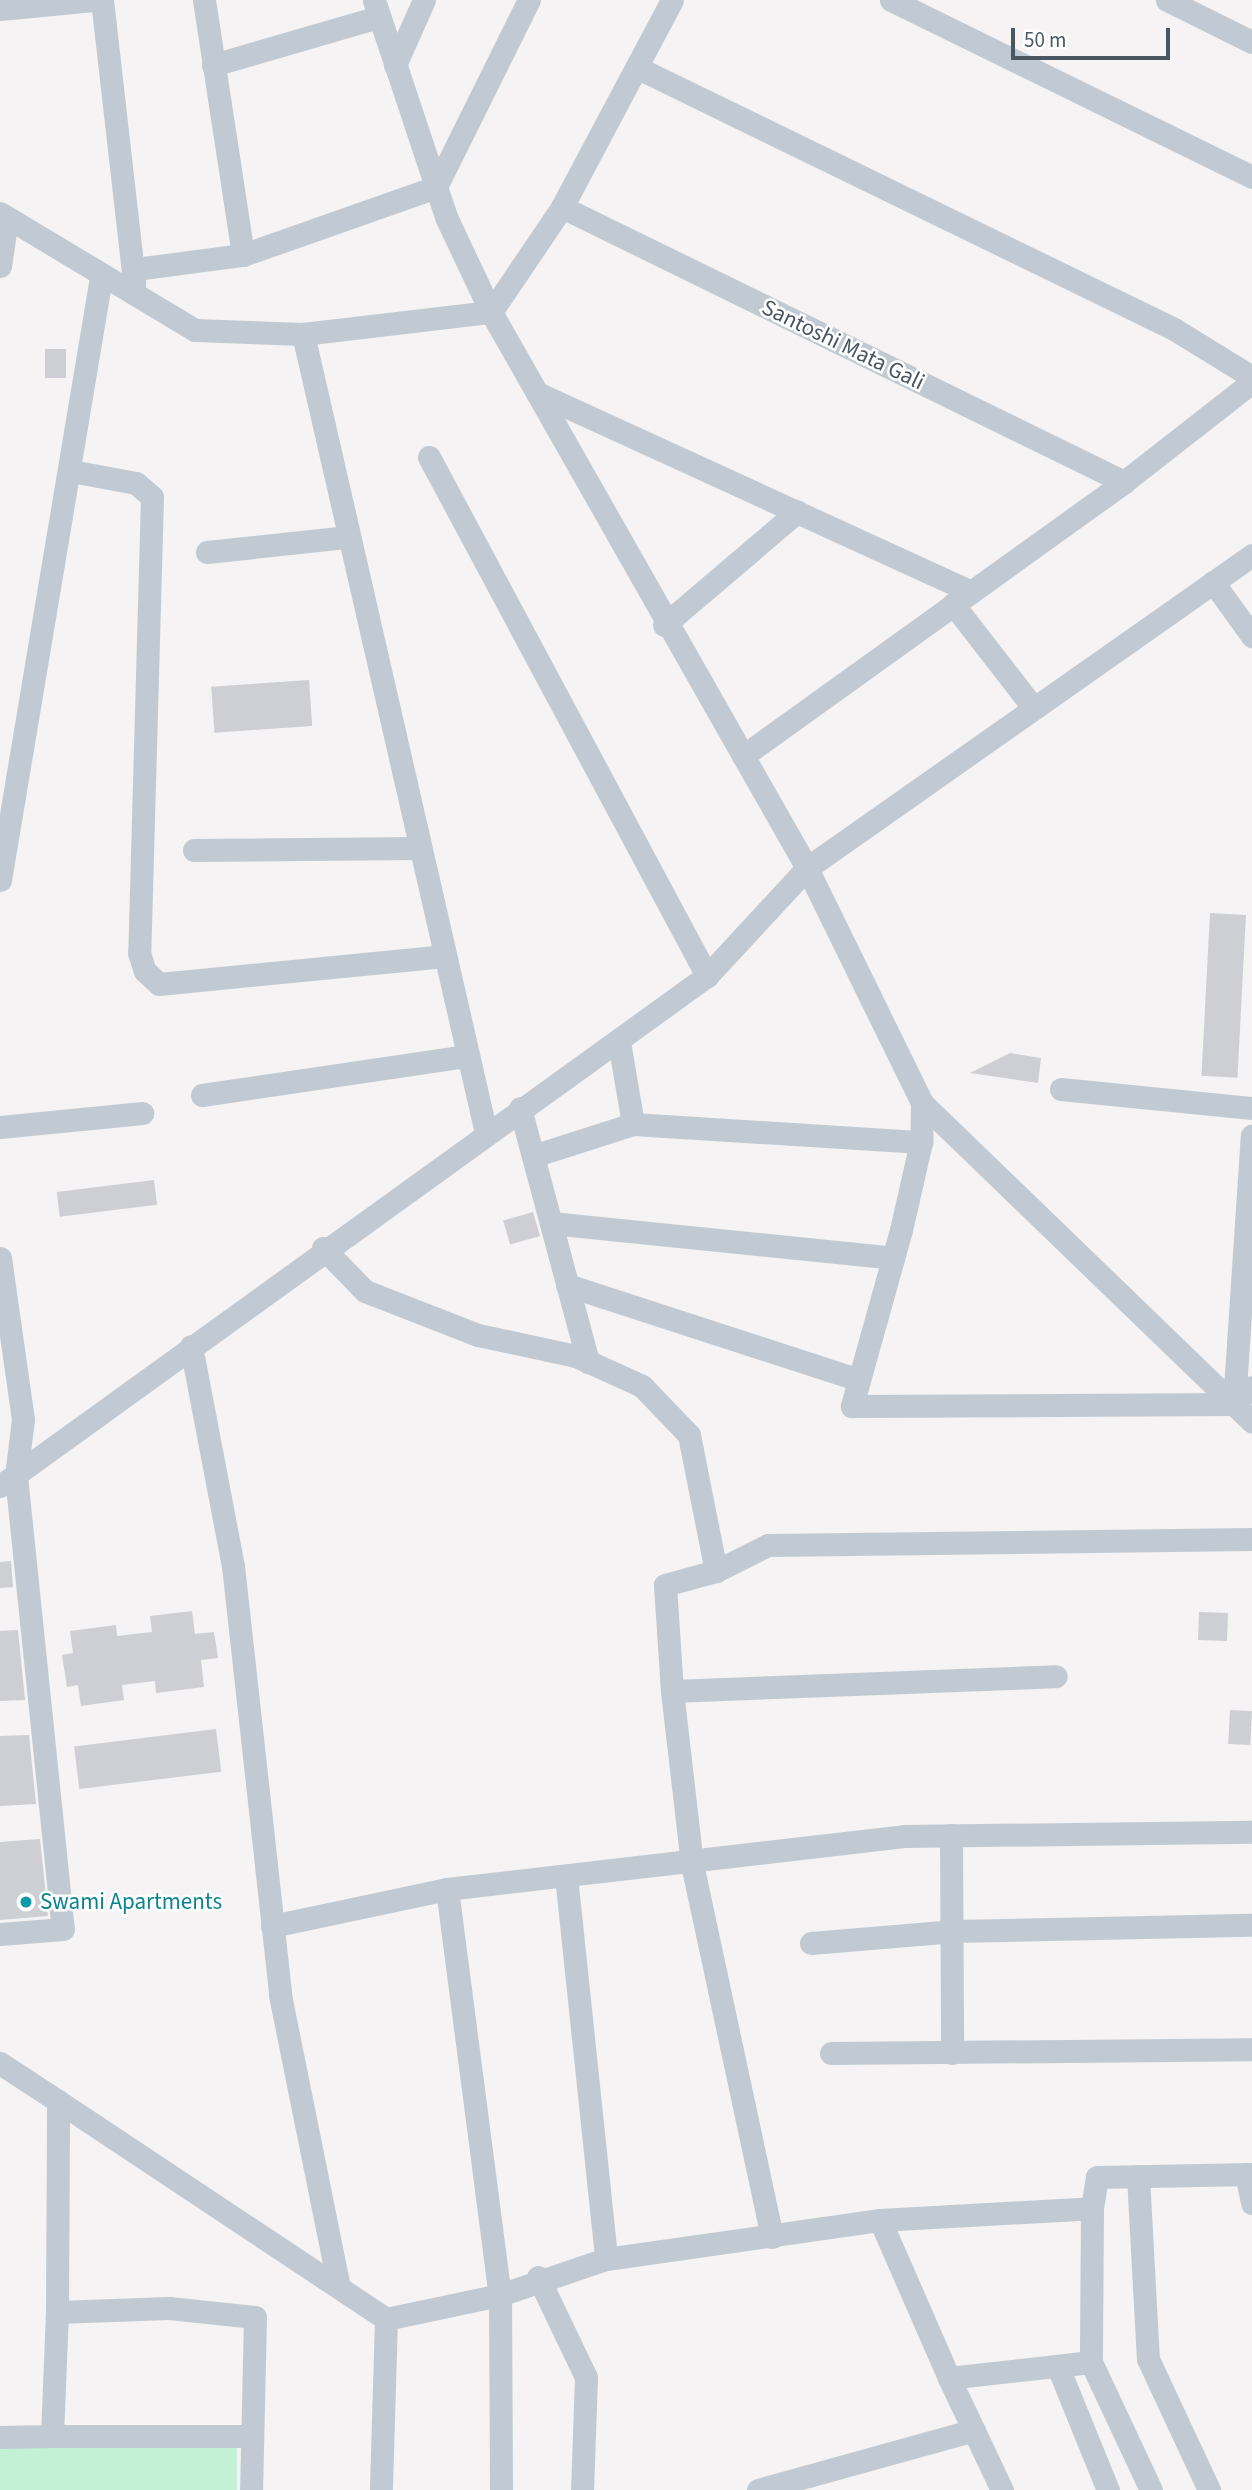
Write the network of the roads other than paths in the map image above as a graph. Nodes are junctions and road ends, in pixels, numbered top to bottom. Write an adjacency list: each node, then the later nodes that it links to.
1 (94, 0): 10 (street)
2 (102, 0): 21 (street)
3 (204, 0): 12 (street)
4 (425, 0): 13 (street)
5 (529, 0): 16 (street)
6 (671, 0): 14 (street)
7 (891, 0): 15 (street)
8 (1167, 0): 11 (street)
9 (376, 8): 12 (street); 13 (street)
10 (0, 9)
11 (1252, 42)
12 (213, 65): 19 (street)
13 (395, 65): 16 (street)
14 (638, 68): 17 (street); 26 (street)
15 (1252, 177)
16 (436, 187): 19 (street); 24 (street)
17 (562, 207): 24 (street); 30 (street, Santoshi Mata Gali)
18 (3, 215): 20 (street); 22 (street)
19 (243, 255): 21 (street)
20 (0, 267)
21 (135, 269): 23 (street)
22 (101, 277): 23 (street); 29 (street)
23 (133, 297): 25 (street)
24 (491, 312): 25 (street); 27 (street)
25 (303, 334): 32 (street)
26 (1252, 379): 30 (street)
27 (537, 393): 31 (street); 37 (street)
28 (429, 457): 46 (street)
29 (71, 471): 44 (street); 45 (street)
30 (1124, 482): 36 (street)
31 (797, 512): 36 (street); 37 (street)
32 (348, 537): 33 (street); 41 (street)
33 (207, 552)
34 (1252, 555): 35 (street)
35 (1213, 582): 38 (street); 39 (street)
36 (962, 597): 39 (street); 40 (street)
37 (664, 625): 40 (street)
38 (1252, 636)
39 (1033, 707): 43 (street)
40 (743, 757): 43 (street)
41 (417, 848): 42 (street); 45 (street)
42 (194, 850)
43 (807, 868): 46 (street); 51 (street)
44 (0, 880)
45 (443, 956): 48 (street)
46 (707, 976): 47 (street)
47 (618, 1042): 52 (street); 55 (street)
48 (467, 1056): 50 (street); 57 (street)
49 (1061, 1089): 53 (street)
50 (202, 1095)
51 (922, 1103): 59 (street); 71 (street)
52 (520, 1108): 57 (street); 60 (street)
53 (1252, 1108)
54 (142, 1113): 56 (street)
55 (633, 1124): 59 (street); 60 (street)
56 (0, 1127)
57 (486, 1133): 63 (street)
58 (1252, 1136): 61 (street)
59 (921, 1142): 65 (street)
60 (533, 1156): 62 (street)
61 (1250, 1174): 71 (street)
62 (551, 1223): 65 (street); 66 (street)
63 (323, 1248): 67 (street); 68 (street)
64 (0, 1258): 73 (street)
65 (893, 1258): 69 (street)
66 (567, 1285): 68 (street); 69 (street)
67 (191, 1346): 73 (street); 84 (street)
68 (588, 1362): 75 (street)
69 (859, 1380): 71 (street)
70 (1252, 1387): 71 (street)
71 (1234, 1404): 72 (street)
72 (1252, 1422)
73 (8, 1481): 86 (street)
74 (1252, 1539): 75 (street)
75 (716, 1571): 77 (street)
76 (1056, 1676): 77 (street)
77 (672, 1691): 80 (street)
78 (1252, 1832): 79 (street)
79 (951, 1835): 80 (street); 85 (street)
80 (692, 1864): 81 (street); 98 (street)
81 (566, 1876): 82 (street); 99 (street)
82 (447, 1889): 84 (street); 102 (street)
83 (1252, 1925): 85 (street)
84 (272, 1926): 101 (street)
85 (954, 1931): 87 (street); 90 (street)
86 (0, 1934)
87 (811, 1943)
88 (1252, 2049): 90 (street)
89 (831, 2053): 90 (street)
90 (952, 2053)
91 (0, 2063): 92 (street)
92 (58, 2101): 101 (street); 103 (street)
93 (1249, 2174): 94 (street); 95 (street)
94 (1138, 2176): 96 (street); 120 (street)
95 (1252, 2203)
96 (1092, 2208): 97 (street); 105 (street)
97 (880, 2220): 98 (street); 107 (street)
98 (772, 2237): 99 (street)
99 (606, 2259): 100 (street)
100 (538, 2277): 102 (street); 115 (street)
101 (339, 2287): 104 (street)
102 (500, 2295): 104 (street); 114 (street)
103 (57, 2312): 109 (street); 110 (street)
104 (386, 2319): 113 (street)
105 (1091, 2362): 106 (street); 119 (street)
106 (1058, 2367): 107 (street); 118 (street)
107 (949, 2378): 108 (street)
108 (974, 2430): 116 (street); 117 (street)
109 (52, 2436): 110 (street); 111 (street)
110 (250, 2436): 112 (street)
111 (0, 2437)
112 (251, 2490)
113 (381, 2490)
114 (501, 2490)
115 (582, 2490)
116 (758, 2490)
117 (1002, 2490)
118 (1108, 2490)
119 (1150, 2490)
120 (1209, 2490)

